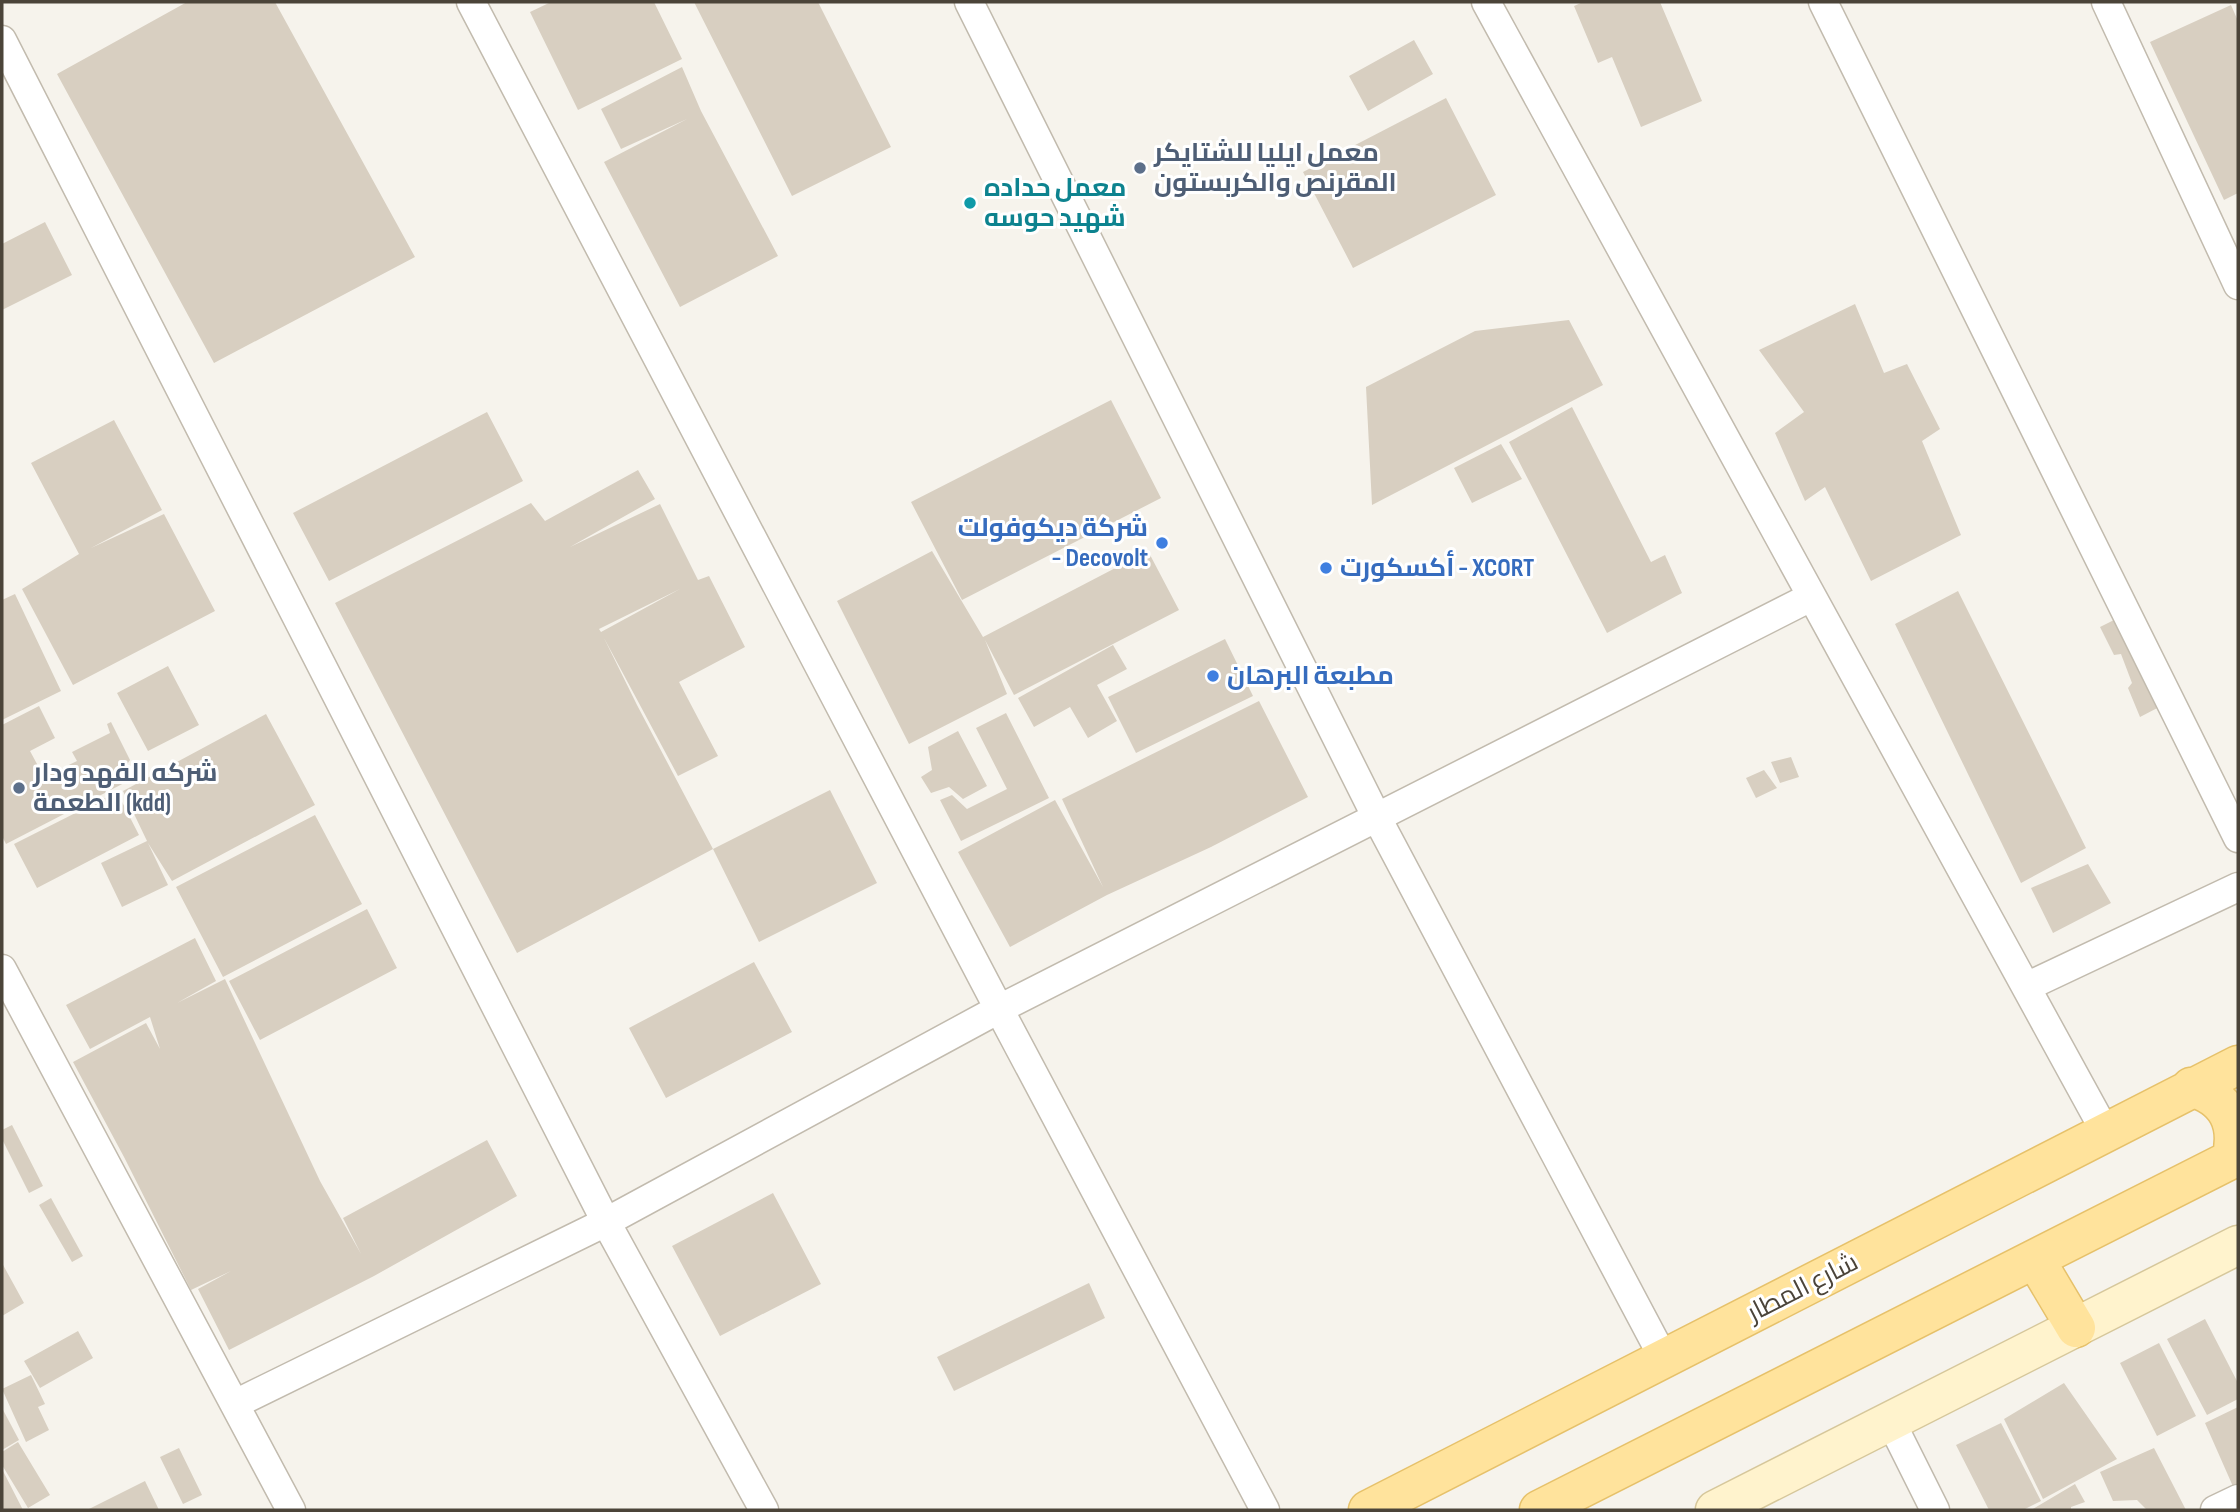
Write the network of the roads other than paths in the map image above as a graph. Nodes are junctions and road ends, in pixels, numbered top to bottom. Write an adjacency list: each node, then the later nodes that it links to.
1 (471, 2): 14 (street)
2 (969, 2): 9 (street)
3 (1486, 2): 8 (street)
4 (1823, 2): 10 (street)
5 (2106, 2): 7 (street)
6 (2, 40): 19 (street)
7 (2238, 285)
8 (1811, 597): 9 (street); 13 (street)
9 (1376, 816): 14 (street); 23 (street)
10 (2238, 838)
11 (2238, 887): 13 (street)
12 (2, 969): 24 (street)
13 (2026, 987): 17 (street)
14 (999, 1009): 19 (street); 29 (street)
15 (2238, 1065): 16 (main road, شارع المطار)
16 (2191, 1087): 17 (main road, شارع المطار); 18 (main road)
17 (2106, 1133): 23 (main road, شارع المطار)
18 (2234, 1158): 21 (main road)
19 (606, 1222): 24 (street); 28 (street)
20 (2238, 1245): 22 (street)
21 (2035, 1259): 22 (main road); 31 (main road)
22 (2076, 1328): 25 (street)
23 (1664, 1359): 30 (main road, شارع المطار)
24 (235, 1404): 27 (street)
25 (1891, 1422): 32 (street); 33 (street)
26 (2238, 1499): 34 (street)
27 (291, 1510)
28 (764, 1510)
29 (1265, 1510)
30 (1368, 1510)
31 (1539, 1510)
32 (1715, 1510)
33 (1935, 1510)
34 (2215, 1510)

